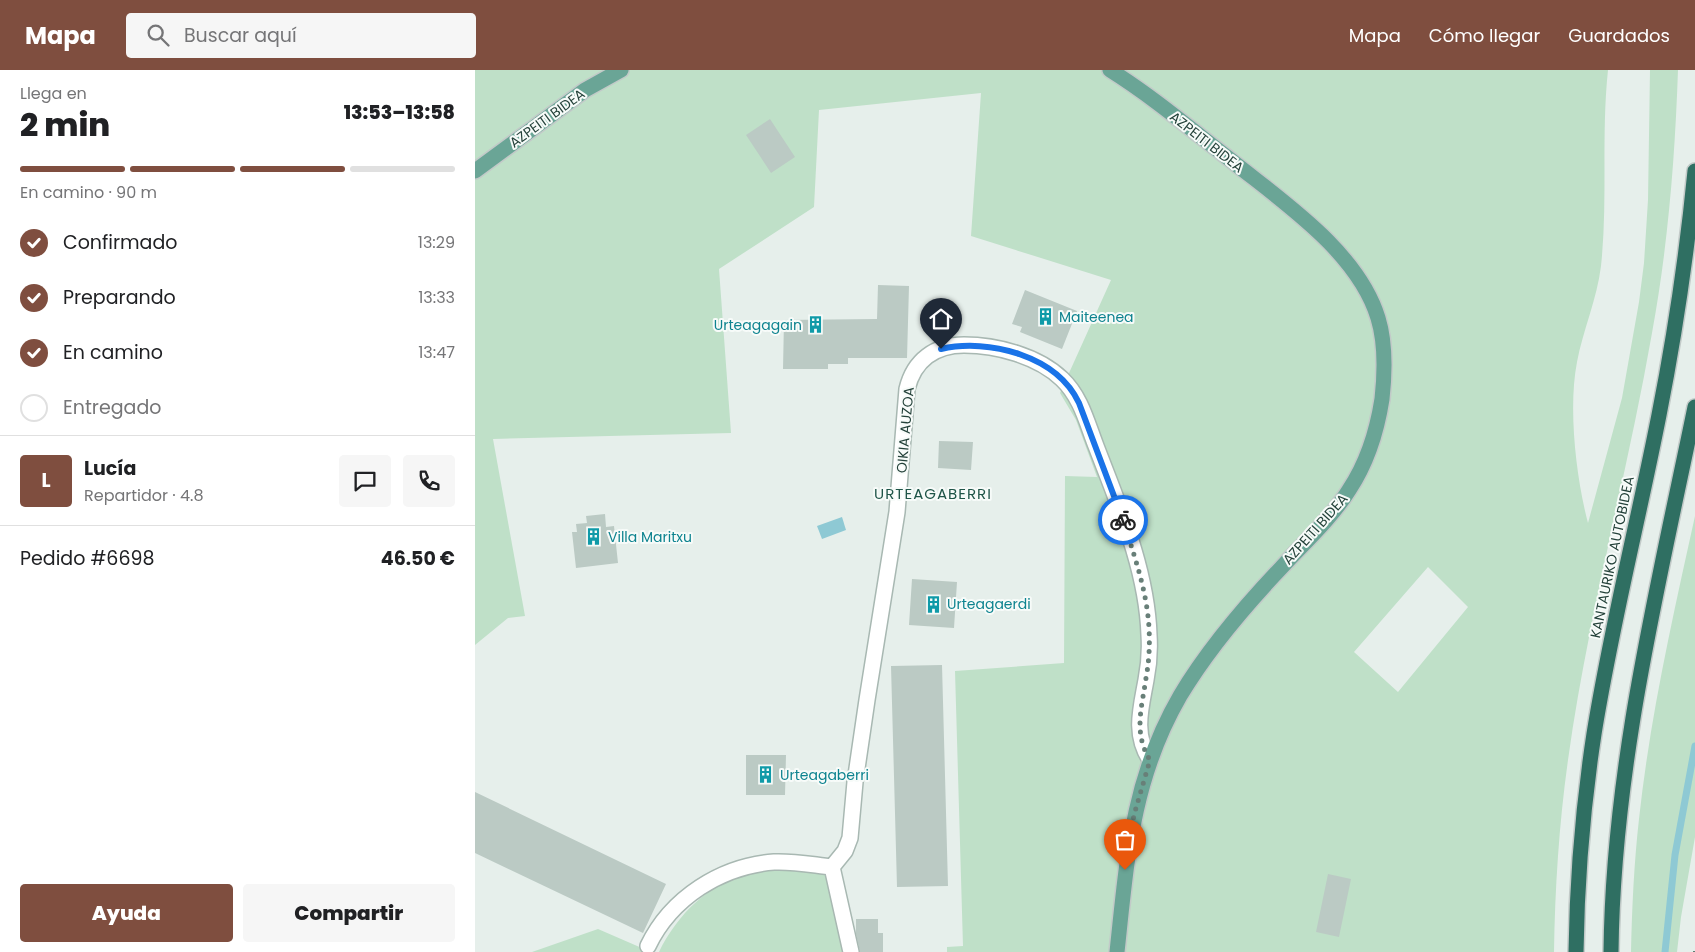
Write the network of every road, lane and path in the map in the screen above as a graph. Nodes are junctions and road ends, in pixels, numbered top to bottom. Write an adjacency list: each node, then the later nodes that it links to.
1 (621, 70): 3 (main road, AZPEITI BIDEA)
2 (1110, 70): 6 (main road, AZPEITI BIDEA)
3 (475, 170)
4 (1695, 171): 11 (highway, KANTAURIKO AUTOBIDEA)
5 (1695, 407): 12 (highway)
6 (1150, 760): 7 (street, OIKIA AUZOA); 10 (main road, AZPEITI BIDEA)
7 (832, 867): 8 (street); 9 (street)
8 (648, 946)
9 (851, 952)
10 (1117, 952)
11 (1577, 952)
12 (1611, 952)

